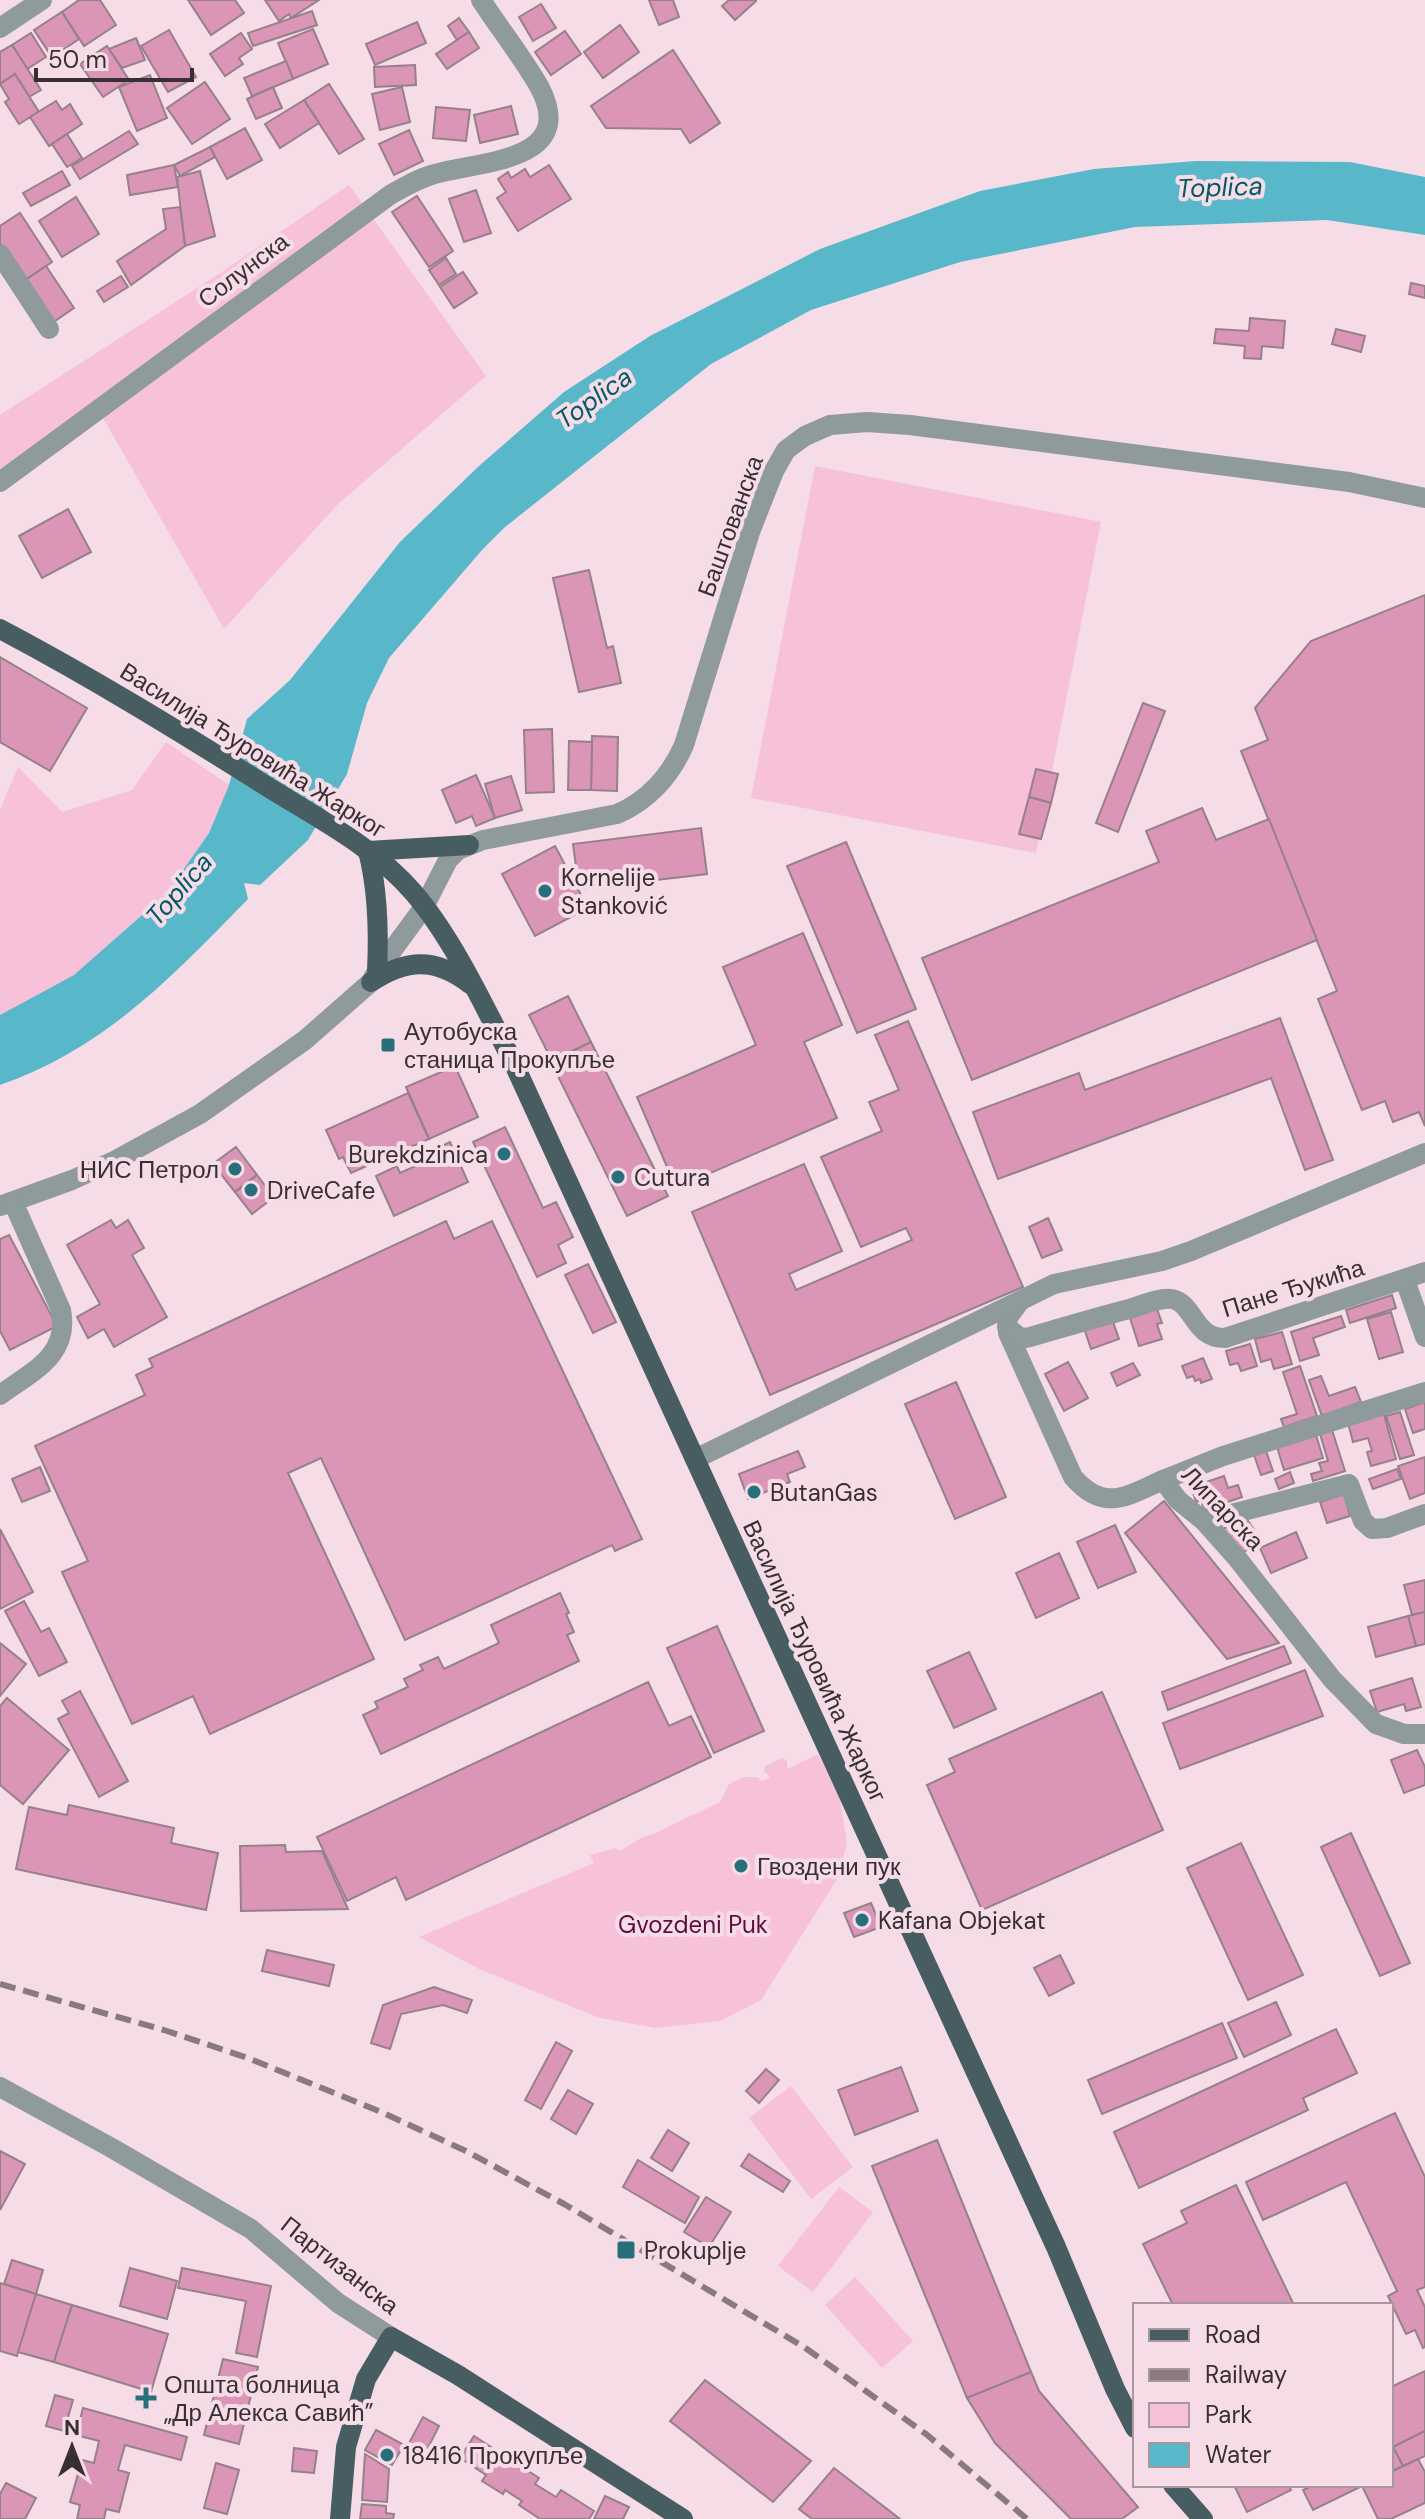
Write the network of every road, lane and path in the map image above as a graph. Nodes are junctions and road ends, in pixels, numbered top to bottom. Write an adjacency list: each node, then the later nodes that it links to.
1 (42, 0): 3 (street)
2 (481, 0): 6 (street, Солунска)
3 (0, 28)
4 (0, 254): 5 (street)
5 (49, 329)
6 (0, 482)
7 (1425, 498): 9 (street, Баштованска)
8 (0, 629): 10 (main road, Василија Ђуровића Жарког)
9 (469, 845): 10 (main road); 11 (street)
10 (365, 848): 11 (main road, Василија Ђуровића Жарког); 12 (main road)
11 (424, 907): 12 (street); 13 (main road, Василија Ђуровића Жарког)
12 (374, 976): 13 (main road); 15 (street)
13 (473, 986): 23 (main road, Василија Ђуровића Жарког)
14 (1425, 1153): 18 (street)
15 (6, 1204): 22 (street)
16 (1425, 1272): 17 (street, Пане Ђукића)
17 (1405, 1280): 19 (street, Пане Ђукића); 20 (street)
18 (1023, 1298): 19 (street); 23 (street)
19 (1007, 1327): 24 (street, Липарска)
20 (1425, 1337)
21 (1425, 1392): 24 (street)
22 (0, 1395)
23 (695, 1459): 30 (main road, Василија Ђуровића Жарког)
24 (1163, 1480): 26 (street, Липарска)
25 (1425, 1514): 26 (street)
26 (1204, 1521): 27 (street, Липарска)
27 (1425, 1734)
28 (0, 2087): 29 (street, Партизанска)
29 (391, 2337): 32 (main road, Партизанска); 33 (main road)
30 (1133, 2424)
31 (1175, 2487): 34 (main road)
32 (681, 2518)
33 (340, 2519)
34 (1203, 2519)

